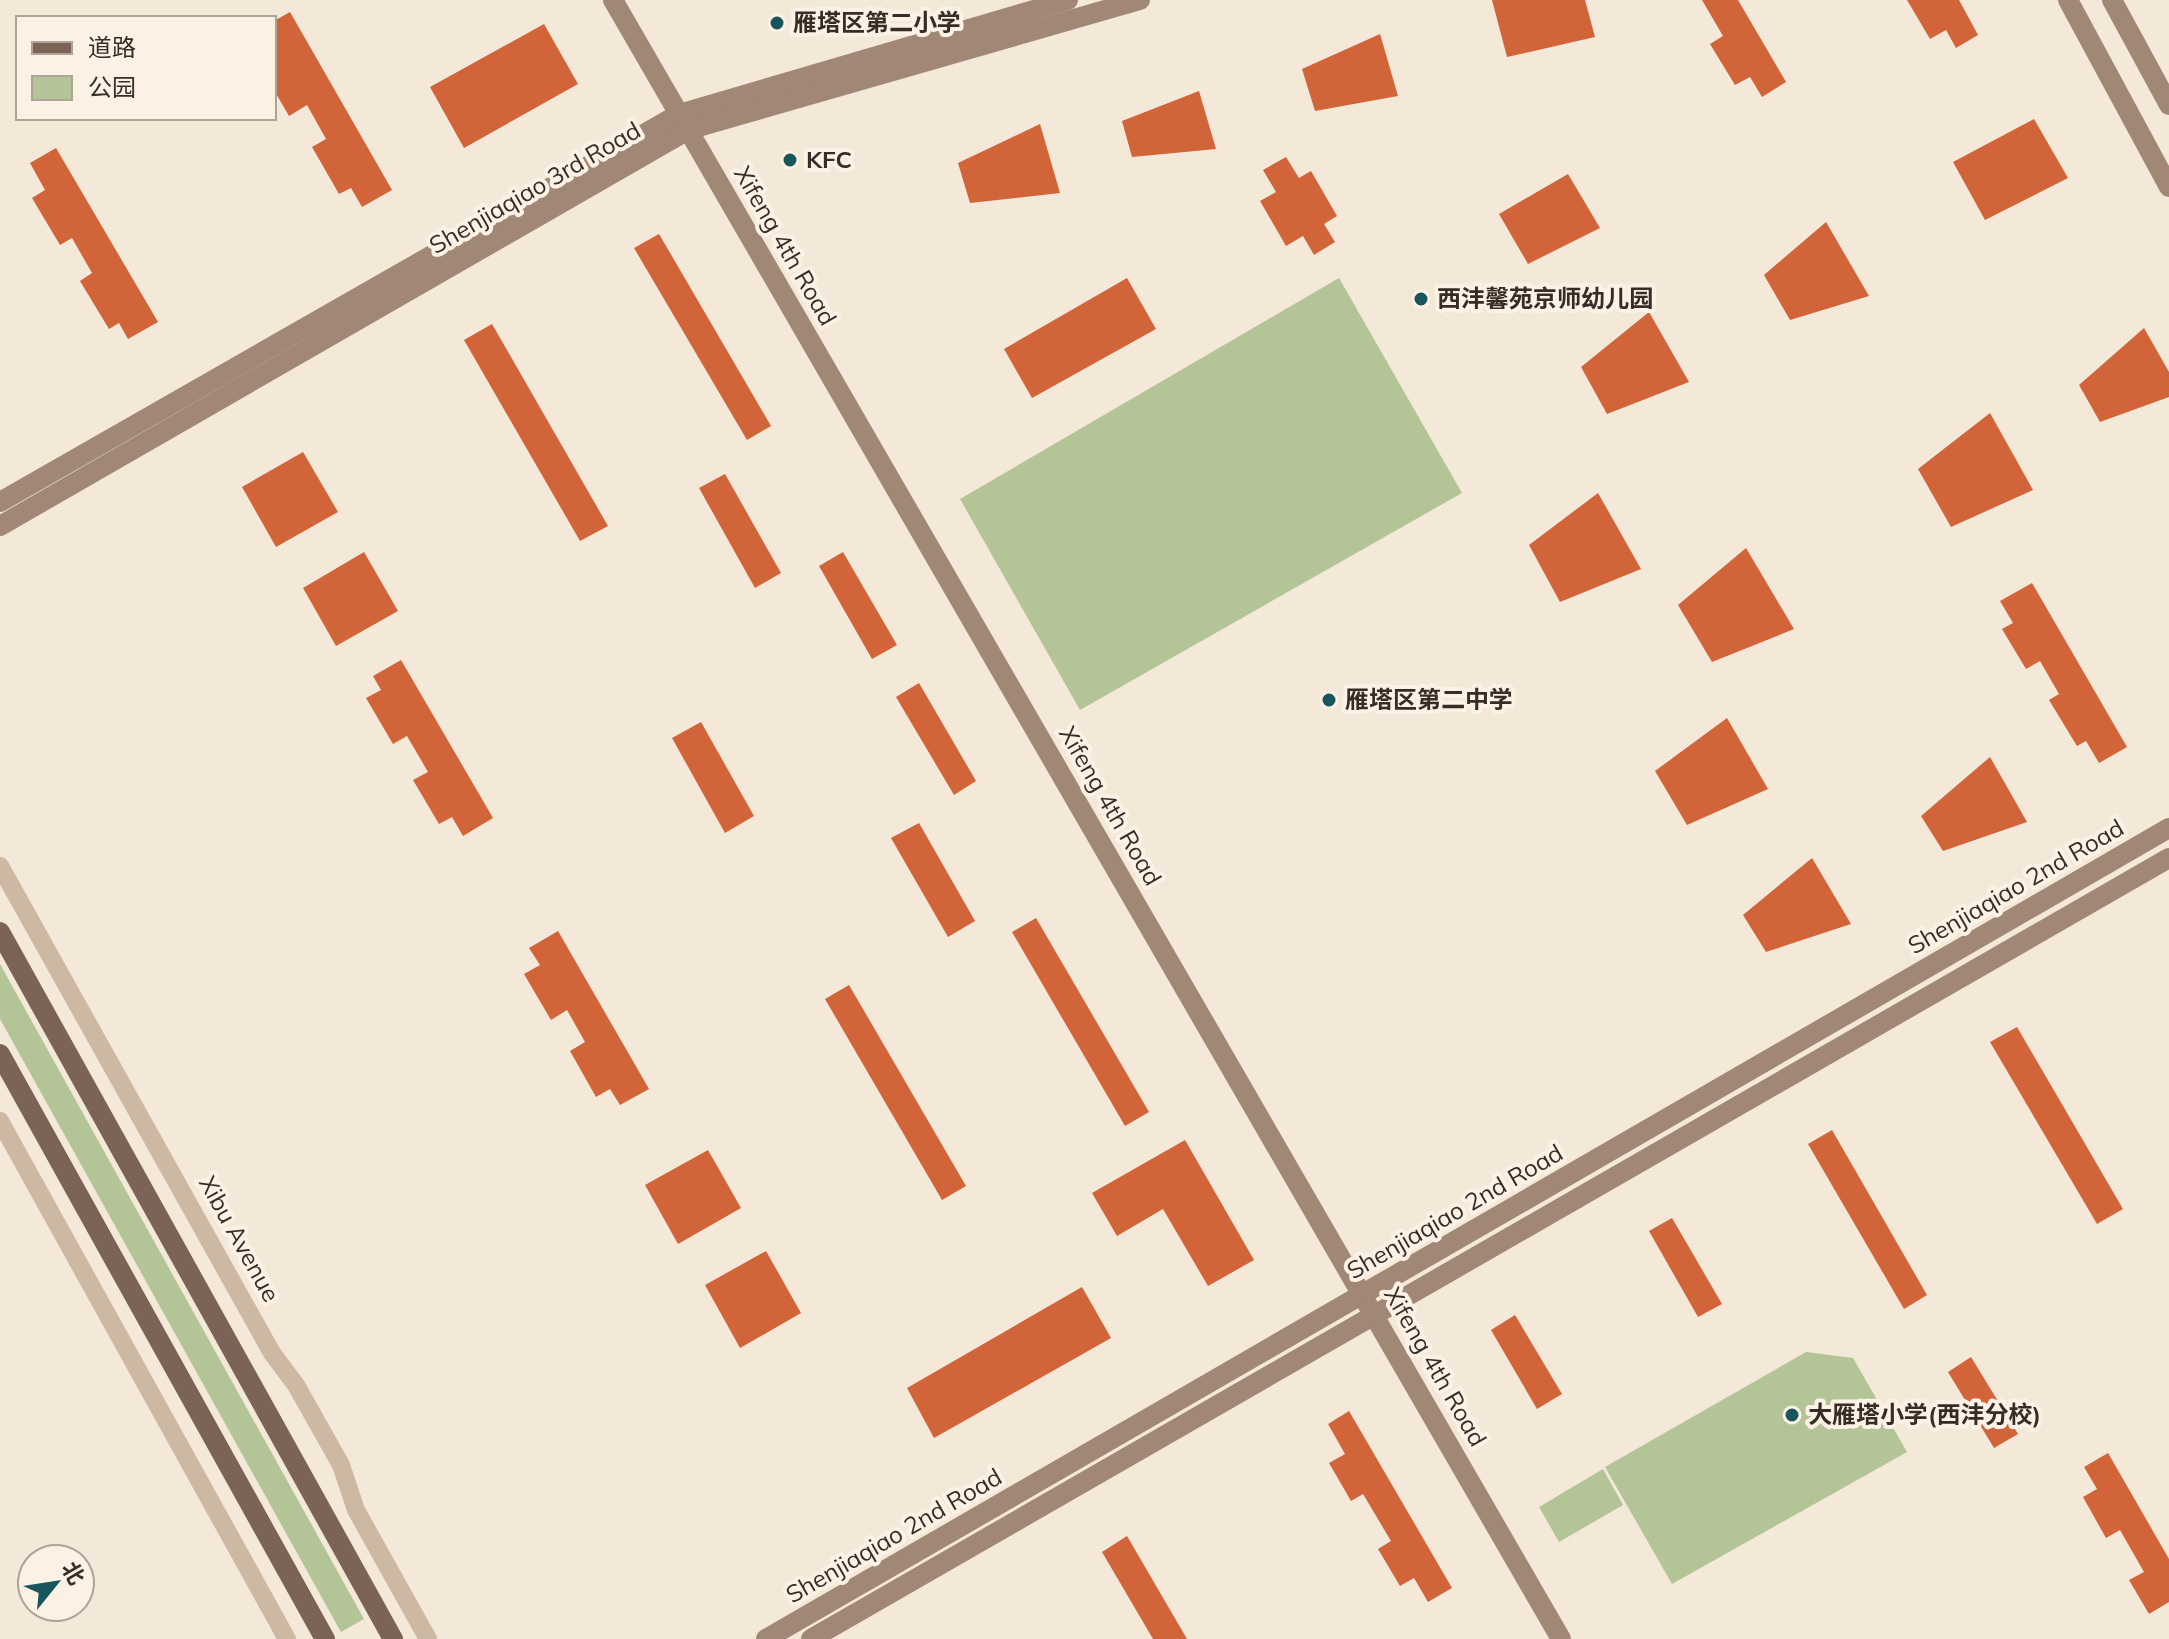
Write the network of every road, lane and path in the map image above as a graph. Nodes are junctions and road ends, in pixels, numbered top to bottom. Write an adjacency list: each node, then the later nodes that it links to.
1 (613, 0): 7 (street, Xifeng 4th Road)
2 (1068, 0): 7 (street, Shenjiaqiao 3rd Road)
3 (1140, 0): 7 (street, Shenjiaqiao 3rd Road)
4 (2068, 0): 8 (street)
5 (2112, 0): 6 (street)
6 (2169, 105)
7 (683, 122): 9 (street, Shenjiaqiao 3rd Road); 10 (street, Shenjiaqiao 3rd Road); 17 (street, Xifeng 4th Road)
8 (2169, 187)
9 (0, 502)
10 (0, 526)
11 (2169, 828): 17 (street, Shenjiaqiao 2nd Road)
12 (2169, 858): 18 (street, Shenjiaqiao 2nd Road)
13 (0, 866): 22 (street, Xibu Avenue)
14 (0, 932): 21 (main road)
15 (0, 1054): 20 (main road)
16 (0, 1121): 19 (street)
17 (1364, 1295): 18 (street, Xifeng 4th Road); 23 (street, Shenjiaqiao 2nd Road)
18 (1375, 1315): 24 (street, Shenjiaqiao 2nd Road); 25 (street, Xifeng 4th Road)
19 (287, 1639)
20 (325, 1639)
21 (393, 1639)
22 (428, 1639)
23 (766, 1639)
24 (811, 1639)
25 (1561, 1639)

